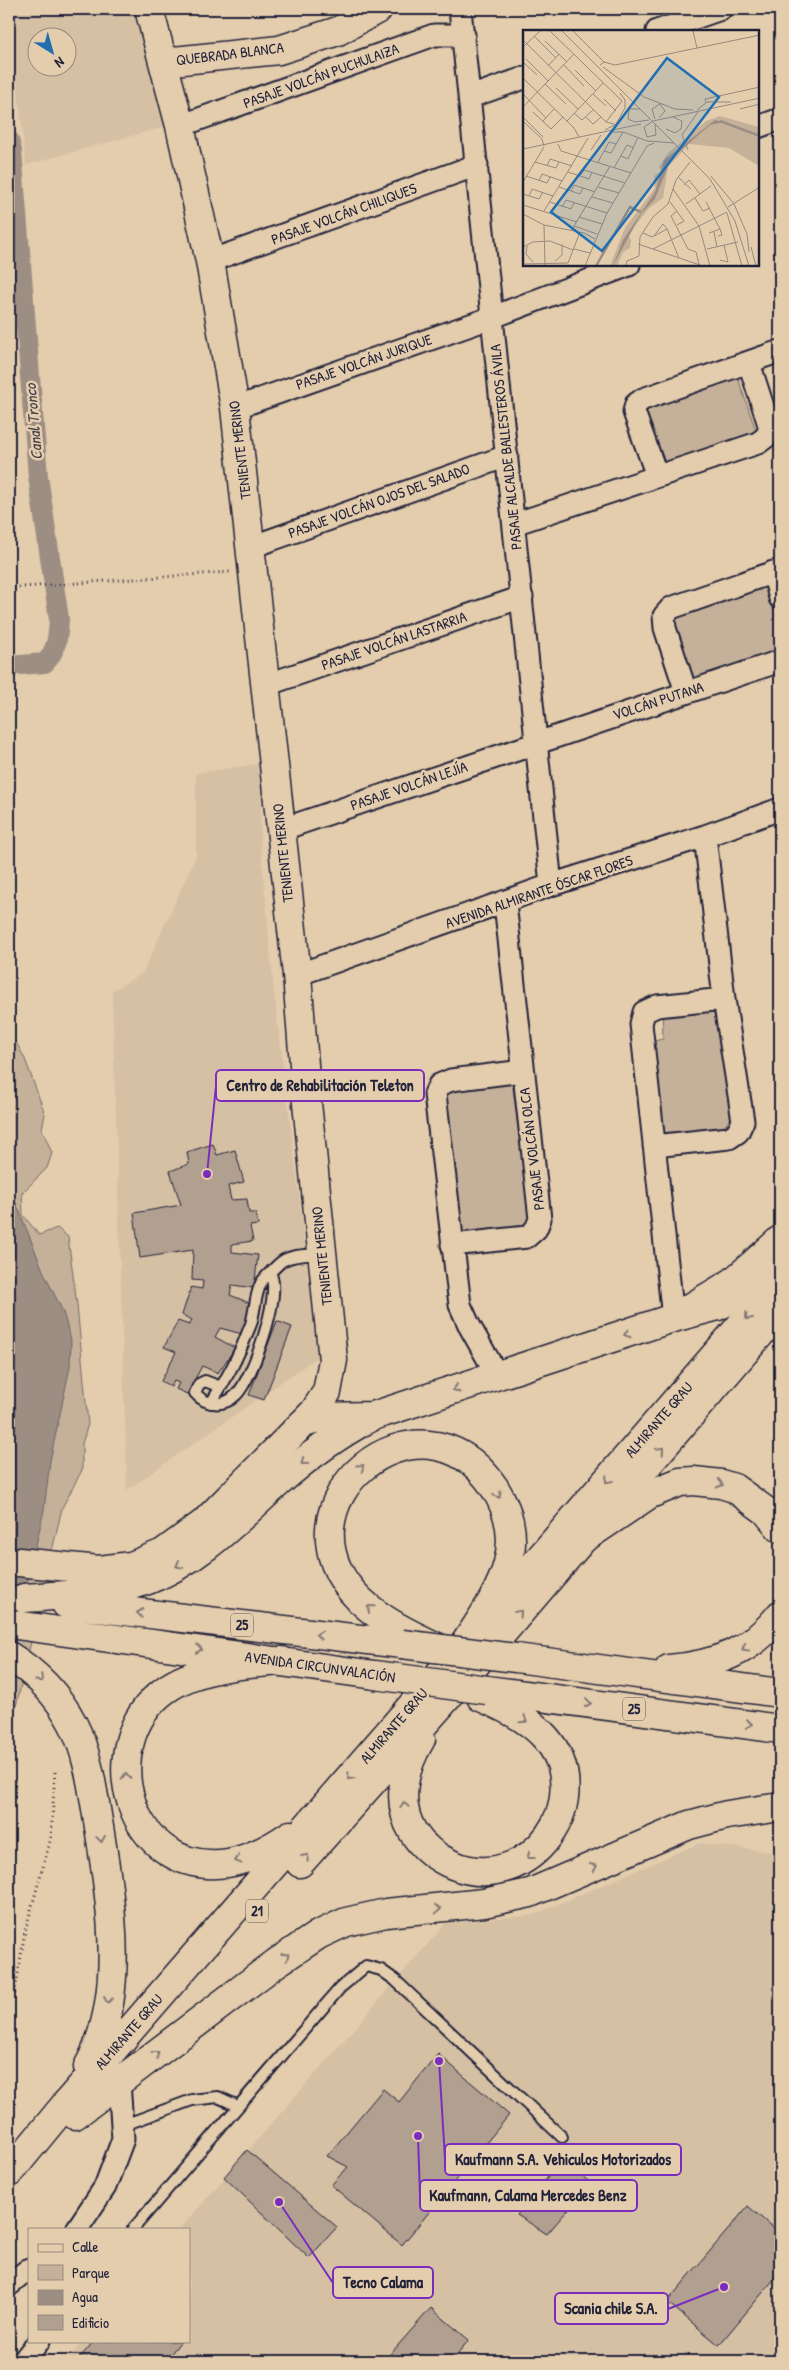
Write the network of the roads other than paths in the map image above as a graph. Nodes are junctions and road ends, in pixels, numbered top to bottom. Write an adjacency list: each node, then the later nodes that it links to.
1 (149, 9): 7 (main road, TENIENTE MERINO)
2 (460, 9): 6 (street, PASAJE ALCALDE BALLESTEROS ÁVILA)
3 (721, 9): 5 (street)
4 (363, 13): 7 (main road, QUEBRADA BLANCA)
5 (660, 30)
6 (464, 35): 9 (street, PASAJE ALCALDE BALLESTEROS ÁVILA); 11 (street, PASAJE VOLCÁN PUCHULAIZA)
7 (164, 62): 11 (main road, TENIENTE MERINO)
8 (523, 78): 9 (street)
9 (470, 97): 13 (street, PASAJE ALCALDE BALLESTEROS ÁVILA)
10 (780, 119): 12 (street)
11 (180, 126): 14 (main road, TENIENTE MERINO)
12 (759, 127)
13 (477, 165): 14 (street, PASAJE VOLCÁN CHILIQUES); 16 (street, PASAJE ALCALDE BALLESTEROS ÁVILA)
14 (210, 261): 19 (main road, TENIENTE MERINO)
15 (626, 266): 16 (street, PASAJE VOLCÁN JURIQUE)
16 (493, 316): 19 (street, PASAJE VOLCÁN JURIQUE); 20 (street, PASAJE ALCALDE BALLESTEROS ÁVILA)
17 (780, 351): 18 (street)
18 (749, 363): 21 (street); 21 (street)
19 (236, 408): 23 (main road, TENIENTE MERINO)
20 (507, 456): 22 (street, PASAJE ALCALDE BALLESTEROS ÁVILA); 23 (street, PASAJE VOLCÁN OJOS DEL SALADO)
21 (657, 476): 22 (street)
22 (514, 524): 25 (street, PASAJE ALCALDE BALLESTEROS ÁVILA)
23 (253, 558): 28 (main road, TENIENTE MERINO)
24 (777, 571): 26 (street); 29 (street)
25 (522, 597): 28 (street, PASAJE VOLCÁN LASTARRIA); 30 (street, PASAJE ALCALDE BALLESTEROS ÁVILA)
26 (780, 598)
27 (780, 661): 29 (street, VOLCÁN PUTANA)
28 (266, 685): 32 (main road, TENIENTE MERINO)
29 (686, 692): 30 (street, VOLCÁN PUTANA)
30 (537, 742): 32 (street, PASAJE VOLCÁN LEJÍA); 34 (street, PASAJE ALCALDE BALLESTEROS ÁVILA)
31 (780, 808): 33 (street, AVENIDA ALMIRANTE ÓSCAR FLORES)
32 (280, 830): 36 (main road, TENIENTE MERINO)
33 (705, 836): 34 (street, AVENIDA ALMIRANTE ÓSCAR FLORES); 37 (street)
34 (551, 885): 35 (street, AVENIDA ALMIRANTE ÓSCAR FLORES)
35 (505, 903): 36 (street, AVENIDA ALMIRANTE ÓSCAR FLORES); 38 (street, PASAJE VOLCÁN OLCA)
36 (297, 975): 42 (main road, TENIENTE MERINO)
37 (724, 999): 39 (street); 39 (street)
38 (523, 1071): 41 (street, PASAJE VOLCÁN OLCA); 41 (street, PASAJE VOLCÁN OLCA)
39 (654, 1146): 47 (street)
40 (780, 1240): 47 (main road)
41 (452, 1245): 49 (street, PASAJE VOLCÁN OLCA)
42 (322, 1254): 44 (lane); 48 (main road, TENIENTE MERINO)
43 (780, 1273): 47 (main road)
44 (271, 1275): 50 (lane); 51 (lane)
45 (780, 1280): 63 (main road, ALMIRANTE GRAU, one-way to 63)
46 (780, 1311): 56 (main road, ALMIRANTE GRAU, one-way to 46)
47 (673, 1318): 49 (main road, one-way to 49)
48 (333, 1360): 53 (main road); 54 (main road, TENIENTE MERINO)
49 (498, 1376): 53 (main road, one-way to 53)
50 (223, 1383): 51 (lane); 52 (lane); 52 (lane)
51 (242, 1386): 52 (lane)
52 (211, 1403)
53 (373, 1416): 54 (main road); 59 (main road, one-way to 59)
54 (302, 1424): 59 (main road, TENIENTE MERINO)
55 (780, 1528): 56 (main road, one-way to 55)
56 (583, 1540): 63 (main road, ALMIRANTE GRAU, one-way to 56)
57 (9, 1561): 59 (main road)
58 (16, 1597): 59 (main road, AVENIDA CIRCUNVALACIÓN / 25)
59 (85, 1600): 61 (main road, AVENIDA CIRCUNVALACIÓN / 25); 62 (main road, AVENIDA CIRCUNVALACIÓN / 25, one-way to 59); 65 (main road, AVENIDA CIRCUNVALACIÓN / 25, one-way to 65)
60 (780, 1615): 66 (main road, one-way to 66)
61 (9, 1624)
62 (407, 1639): 63 (main road, AVENIDA CIRCUNVALACIÓN / 25, bridge); 63 (main road, one-way to 63)
63 (464, 1649): 66 (main road, AVENIDA CIRCUNVALACIÓN / 25, bridge); 69 (main road, ALMIRANTE GRAU / 21); 72 (main road, ALMIRANTE GRAU / 21, one-way to 72)
64 (9, 1656): 75 (main road, one-way to 75)
65 (282, 1661): 67 (main road, AVENIDA CIRCUNVALACIÓN / 25, bridge); 72 (main road, one-way to 65)
66 (622, 1671): 68 (main road, AVENIDA CIRCUNVALACIÓN / 25)
67 (484, 1693): 69 (main road, one-way to 69); 70 (main road, AVENIDA CIRCUNVALACIÓN / 25, one-way to 70)
68 (780, 1693)
69 (439, 1707): 75 (main road, ALMIRANTE GRAU / 21, one-way to 69)
70 (780, 1729)
71 (780, 1807): 73 (main road, one-way to 71)
72 (312, 1821): 75 (main road, ALMIRANTE GRAU / 21)
73 (119, 2082): 75 (main road); 76 (street)
74 (238, 2106): 76 (lane); 77 (lane); 81 (lane)
75 (70, 2110): 78 (main road, ALMIRANTE GRAU / 21); 79 (main road, ALMIRANTE GRAU / 21)
76 (124, 2125): 80 (street)
77 (562, 2137)
78 (9, 2173)
79 (9, 2179)
80 (83, 2226)
81 (134, 2228)
82 (28, 2270): 83 (street)
83 (9, 2285)
84 (38, 2342): 85 (street)
85 (22, 2361)

